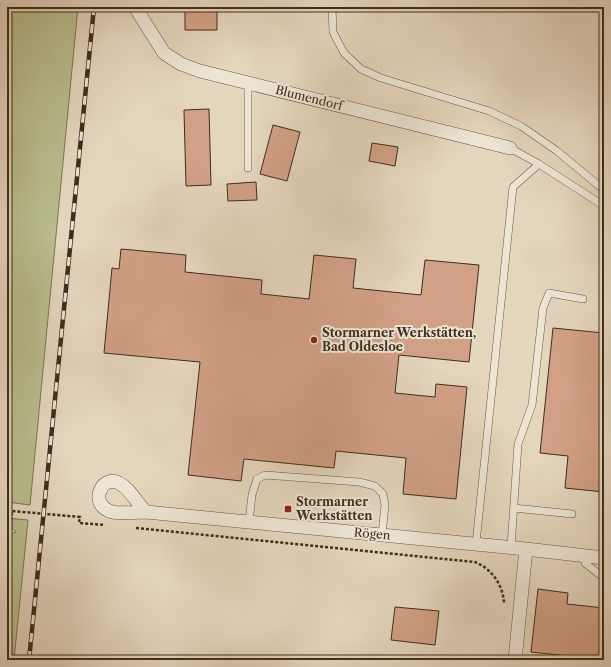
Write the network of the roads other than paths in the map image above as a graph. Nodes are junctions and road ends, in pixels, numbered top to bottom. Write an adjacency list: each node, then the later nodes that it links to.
1 (135, 7): 3 (street, Blumendorf)
2 (332, 7): 7 (lane)
3 (247, 82): 4 (street, Blumendorf); 6 (lane)
4 (510, 148): 5 (lane)
5 (539, 164): 8 (lane); 15 (lane)
6 (248, 168)
7 (604, 190)
8 (604, 206)
9 (582, 299): 10 (lane)
10 (514, 508): 12 (lane); 16 (lane)
11 (146, 512): 13 (street, Rögen)
12 (572, 514)
13 (249, 522): 14 (street, Rögen); 14 (lane)
14 (382, 535): 15 (street, Rögen)
15 (476, 543): 16 (street, Rögen)
16 (511, 547): 17 (street, Rögen)
17 (526, 548): 18 (street, Rögen); 21 (street)
18 (584, 556): 19 (street, Rögen); 20 (lane)
19 (604, 558)
20 (604, 578)
21 (515, 660)

